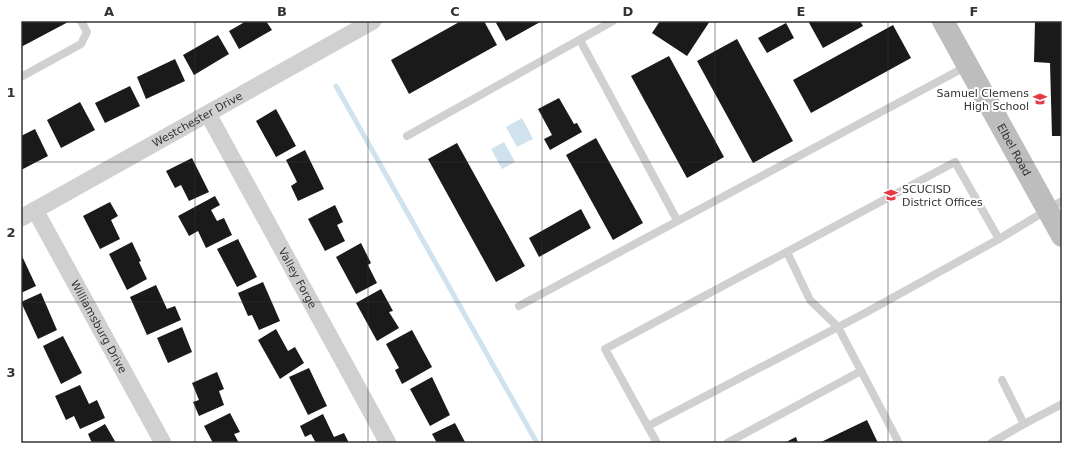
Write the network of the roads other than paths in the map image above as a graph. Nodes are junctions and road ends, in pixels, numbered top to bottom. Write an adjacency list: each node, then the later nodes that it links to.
1 (81, 21): 7 (lane)
2 (373, 21): 8 (street, Westchester Drive)
3 (613, 21): 5 (lane)
4 (943, 21): 6 (street, Elbel Road)
5 (580, 40): 9 (lane); 12 (lane)
6 (967, 66): 10 (street, Elbel Road); 12 (lane)
7 (21, 77)
8 (208, 114): 11 (street, Westchester Drive); 24 (street, Valley Forge)
9 (407, 136)
10 (1055, 205): 13 (street, Elbel Road); 14 (lane)
11 (28, 214): 23 (street, Williamsburg Drive)
12 (677, 220): 16 (lane)
13 (1062, 236)
14 (999, 238): 15 (lane); 17 (lane)
15 (787, 252): 17 (lane); 22 (lane)
16 (519, 306)
17 (838, 327): 18 (lane); 22 (lane)
18 (861, 371): 26 (lane); 27 (lane)
19 (1002, 380): 21 (lane)
20 (1062, 404): 21 (lane)
21 (1024, 424): 28 (lane)
22 (648, 426): 25 (lane)
23 (163, 443)
24 (388, 443)
25 (657, 443)
26 (727, 443)
27 (899, 443)
28 (991, 443)

